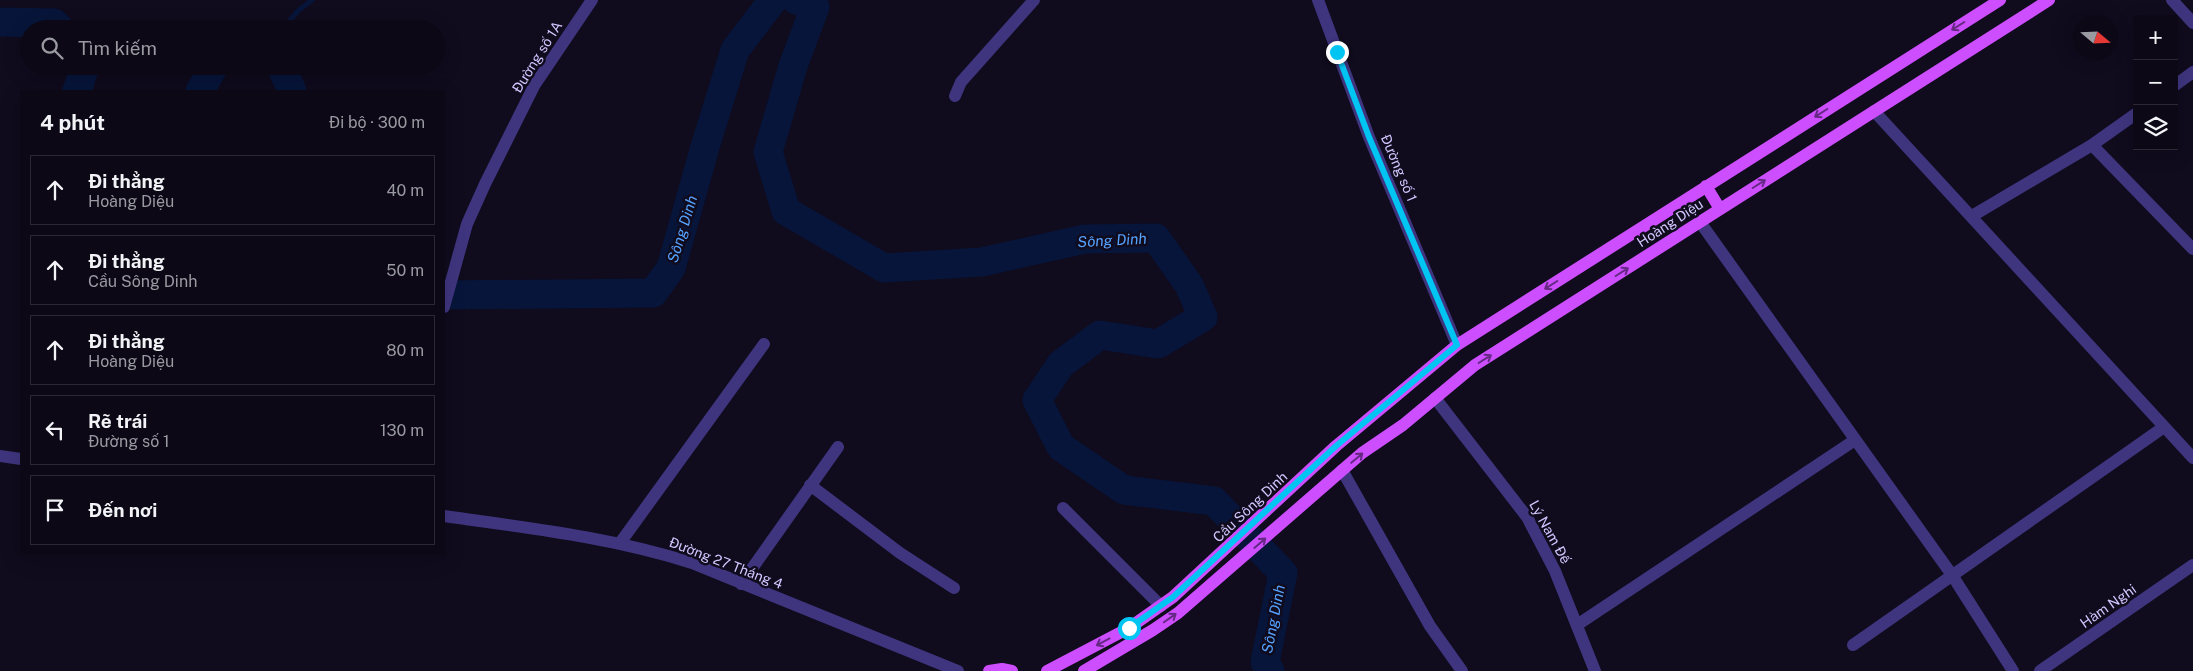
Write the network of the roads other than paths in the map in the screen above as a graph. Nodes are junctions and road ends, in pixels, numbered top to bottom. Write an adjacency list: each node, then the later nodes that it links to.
1 (592, 0): 19 (street, Đường số 1A)
2 (1034, 0): 10 (street)
3 (1318, 0): 21 (street, Đường số 1)
4 (2000, 0): 14 (main road, Hoàng Diệu, one-way to 14)
5 (2049, 0): 11 (main road, Hoàng Diệu)
6 (2172, 0): 7 (street)
7 (2193, 23)
8 (2193, 72): 9 (street)
9 (2178, 83)
10 (955, 96)
11 (1874, 111): 15 (main road, Hoàng Diệu, one-way to 11); 16 (street)
12 (2133, 116): 13 (street)
13 (2092, 145): 16 (street); 18 (street)
14 (1706, 186): 15 (main road); 21 (main road, Hoàng Diệu, one-way to 21)
15 (1720, 209): 17 (main road, Hoàng Diệu)
16 (1972, 216): 23 (street)
17 (1700, 222): 22 (main road, Hoàng Diệu, one-way to 17); 24 (street)
18 (2193, 249)
19 (445, 303)
20 (764, 344): 34 (street)
21 (1457, 345): 30 (main road, Hoàng Diệu)
22 (1436, 398): 29 (main road, Hoàng Diệu, one-way to 22); 40 (street, Lý Nam Đế)
23 (2164, 427): 27 (street); 36 (street)
24 (1856, 440): 36 (street); 40 (street)
25 (838, 447): 31 (street)
26 (0, 456): 28 (street)
27 (2193, 458)
28 (20, 459)
29 (1342, 470): 46 (main road, Hoàng Diệu, one-way to 29); 47 (street)
30 (1307, 474): 39 (main road, Cầu Sông Dinh)
31 (810, 485): 37 (street); 38 (street)
32 (1063, 508): 39 (street)
33 (445, 516): 34 (street, Đường 27 Tháng 4)
34 (620, 543): 37 (street, Đường 27 Tháng 4)
35 (2193, 565): 50 (street, Hàm Nghi)
36 (1952, 575): 41 (street); 49 (street)
37 (741, 584): 42 (street, Đường 27 Tháng 4)
38 (954, 588)
39 (1160, 606): 45 (main road, one-way to 45)
40 (1577, 625): 48 (street, Lý Nam Đế)
41 (1853, 645)
42 (958, 671)
43 (989, 671): 44 (main road)
44 (1012, 671)
45 (1047, 671)
46 (1084, 671)
47 (1462, 671)
48 (1595, 671)
49 (2013, 671)
50 (2040, 671)

